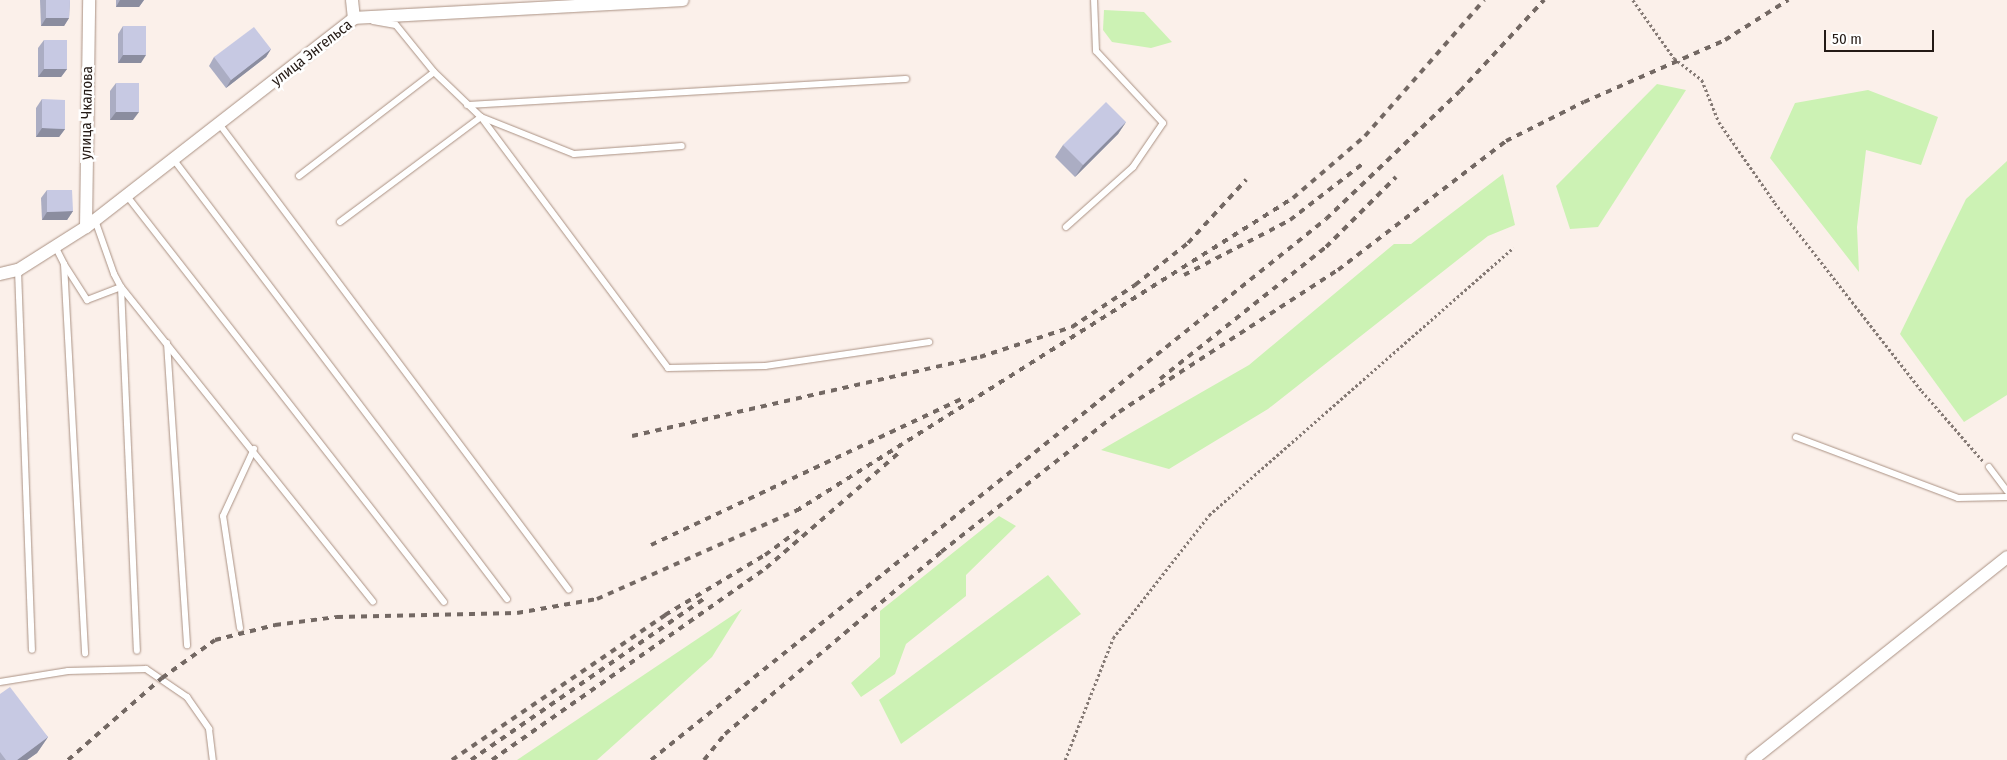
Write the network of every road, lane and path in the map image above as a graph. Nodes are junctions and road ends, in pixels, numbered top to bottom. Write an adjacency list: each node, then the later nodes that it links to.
1 (89, 0): 17 (street, улица Чкалова)
2 (352, 0): 6 (street)
3 (683, 0): 6 (street, улица Энгельса)
4 (1094, 0): 18 (lane)
5 (1633, 0): 29 (path)
6 (354, 18): 7 (lane); 11 (street, улица Энгельса)
7 (434, 72): 9 (lane); 14 (lane)
8 (906, 79): 9 (lane)
9 (467, 106): 10 (lane)
10 (481, 117): 12 (lane); 16 (lane); 25 (lane)
11 (220, 125): 13 (street, улица Энгельса); 33 (lane)
12 (682, 146)
13 (174, 160): 15 (street, улица Энгельса); 34 (lane)
14 (299, 176)
15 (127, 196): 17 (street, улица Энгельса); 36 (lane)
16 (340, 222)
17 (90, 224): 19 (street, улица Энгельса); 24 (lane)
18 (1066, 227)
19 (56, 248): 21 (lane); 22 (street, улица Энгельса)
20 (1513, 248): 44 (path)
21 (64, 264): 24 (lane); 41 (lane)
22 (18, 270): 23 (street, улица Энгельса); 39 (lane)
23 (0, 274)
24 (122, 287): 26 (lane); 40 (lane)
25 (929, 342)
26 (167, 343): 28 (lane); 38 (lane)
27 (1796, 437): 31 (lane)
28 (254, 449): 35 (lane); 37 (lane)
29 (1989, 467): 30 (lane)
30 (2007, 491)
31 (2007, 497)
32 (2007, 557): 45 (street)
33 (569, 590)
34 (507, 599)
35 (373, 601)
36 (444, 602)
37 (240, 628)
38 (187, 645)
39 (32, 650)
40 (137, 651)
41 (85, 653)
42 (0, 682): 43 (lane)
43 (213, 760)
44 (1065, 760)
45 (1752, 760)

